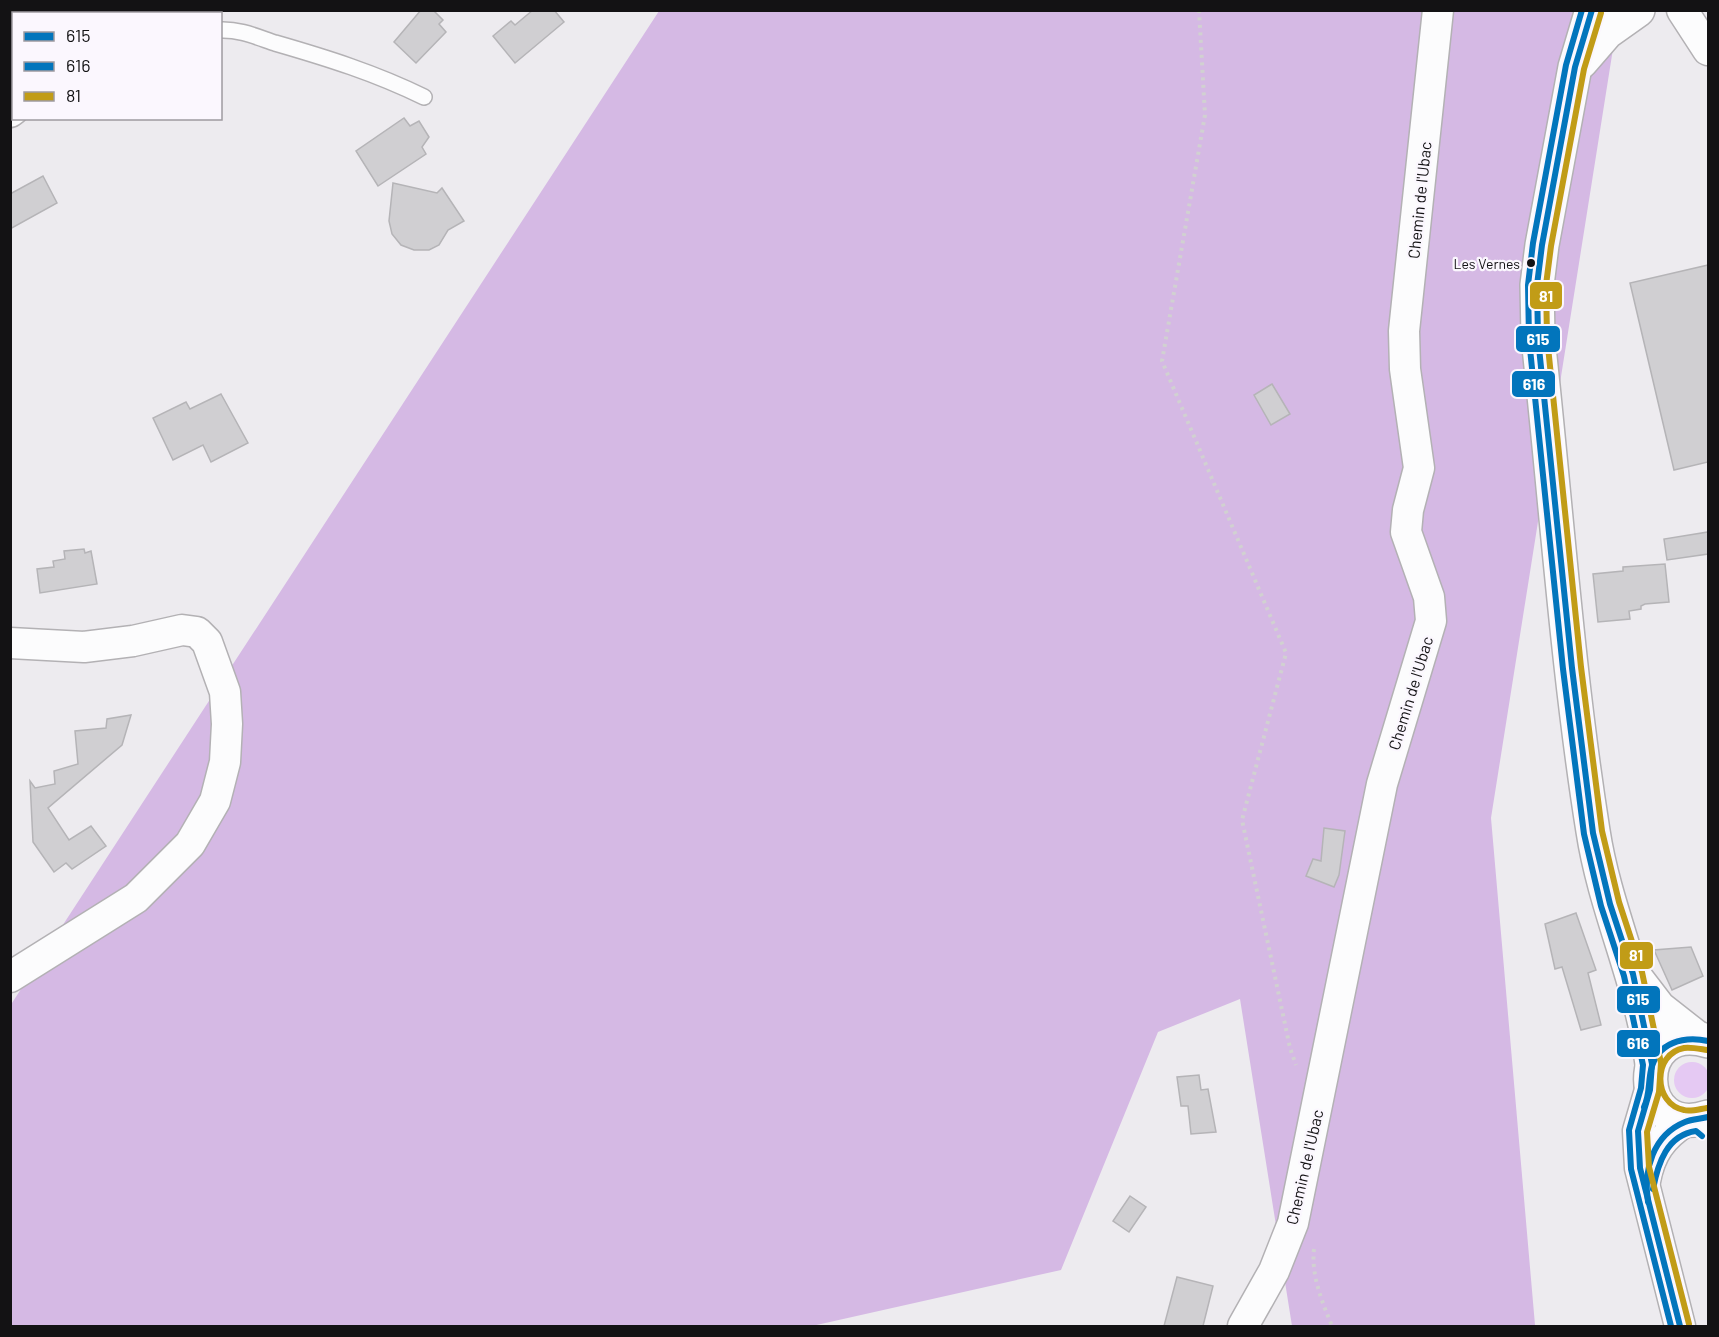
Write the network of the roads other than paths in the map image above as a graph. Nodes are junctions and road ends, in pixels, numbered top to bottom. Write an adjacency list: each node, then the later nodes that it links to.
1 (1438, 10): 17 (street, Chemin de l'Ubac)
2 (1573, 10): 8 (street)
3 (1592, 10): 8 (street)
4 (1638, 10): 8 (street)
5 (1682, 10): 7 (street)
6 (222, 30): 9 (lane)
7 (1708, 50)
8 (1575, 67): 11 (street)
9 (424, 97)
10 (10, 644): 12 (street)
11 (1633, 975): 13 (street); 14 (street)
12 (10, 977)
13 (1702, 1039): 14 (street)
14 (1651, 1077): 15 (street); 16 (street)
15 (1700, 1122): 16 (street)
16 (1644, 1187): 18 (street)
17 (1243, 1326)
18 (1680, 1326)

